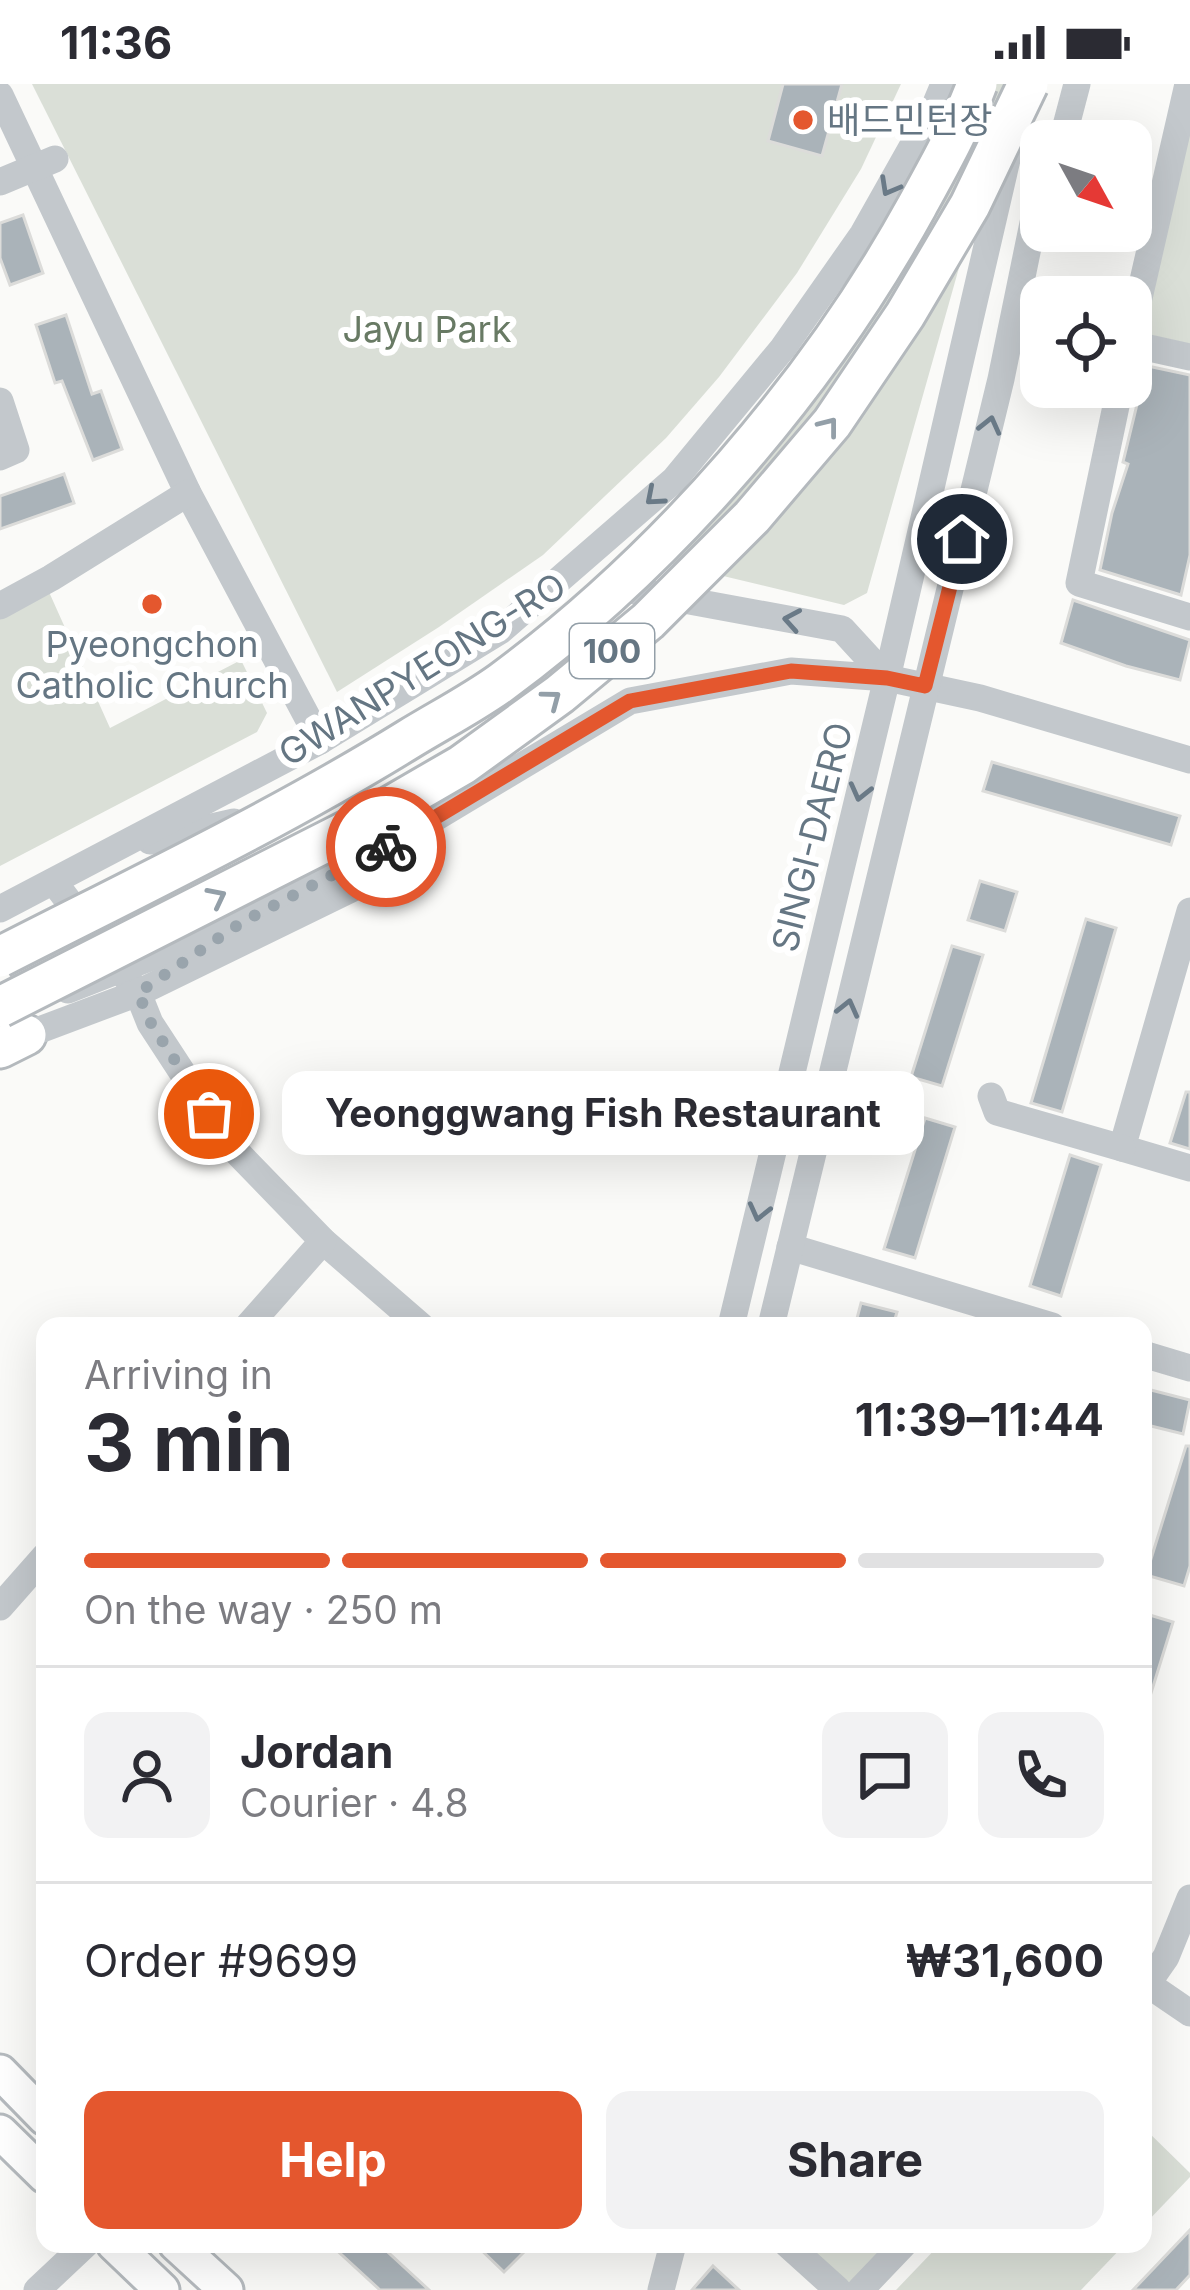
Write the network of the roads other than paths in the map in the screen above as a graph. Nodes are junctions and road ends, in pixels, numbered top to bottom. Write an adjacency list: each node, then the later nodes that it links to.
1 (944, 84): 25 (street, one-way to 25)
2 (974, 84): 22 (street); 38 (highway, 100, bridge)
3 (1026, 84): 26 (street, SINGI-DAERO); 40 (highway, 100, one-way to 3, bridge)
4 (1061, 84): 8 (street)
5 (1077, 84): 9 (street)
6 (1188, 84): 14 (street)
7 (0, 95): 10 (street)
8 (1054, 120)
9 (1068, 120)
10 (45, 163): 11 (street); 21 (street)
11 (0, 182)
12 (1027, 252): 17 (street, SINGI-DAERO)
13 (1034, 252): 17 (street)
14 (1144, 276)
15 (1152, 348): 16 (street)
16 (1190, 356)
17 (1001, 379): 27 (street, SINGI-DAERO, one-way to 17)
18 (0, 400): 20 (street)
19 (1116, 408): 24 (street)
20 (0, 457)
21 (188, 493): 23 (street); 29 (street)
22 (619, 588): 25 (street); 26 (street, GWANPYEONG-RO, one-way to 22); 31 (street, GWANPYEONG-RO)
23 (0, 606)
24 (1190, 617)
25 (500, 632): 29 (street)
26 (887, 678): 27 (street); 28 (street); 48 (street, SINGI-DAERO, one-way to 48)
27 (925, 686): 30 (street); 45 (street, SINGI-DAERO, one-way to 27)
28 (630, 701): 39 (street); 39 (street)
29 (320, 741): 32 (street)
30 (1190, 760)
31 (234, 822): 32 (street); 34 (street, GWANPYEONG-RO)
32 (114, 850): 33 (street)
33 (54, 882): 34 (street); 35 (street)
34 (71, 906): 37 (street, GWANPYEONG-RO); 39 (street)
35 (0, 909)
36 (1190, 911): 42 (street)
37 (0, 942)
38 (0, 957)
39 (129, 981): 40 (street); 40 (street); 44 (street)
40 (5, 1034)
41 (991, 1096): 42 (street)
42 (1122, 1148): 43 (street)
43 (1190, 1168)
44 (323, 1240): 46 (street); 47 (street)
45 (790, 1246): 49 (street, SINGI-DAERO); 50 (street)
46 (256, 1317)
47 (411, 1317)
48 (733, 1317)
49 (773, 1317)
50 (1023, 1317)
51 (1152, 1357): 52 (street)
52 (1190, 1368)
53 (36, 1566): 54 (street)
54 (0, 1607)
55 (1190, 1898): 56 (street)
56 (1152, 1975)
57 (1152, 1990): 58 (street)
58 (1190, 2013)
59 (0, 2072): 60 (main road)
60 (36, 2109)
61 (0, 2132): 62 (main road)
62 (36, 2167)
63 (76, 2253): 69 (street)
64 (123, 2253): 70 (main road)
65 (186, 2253): 71 (main road)
66 (671, 2253): 72 (street)
67 (797, 2253): 73 (street)
68 (895, 2253): 74 (street)
69 (37, 2290)
70 (162, 2290)
71 (226, 2290)
72 (662, 2290)
73 (838, 2290)
74 (860, 2290)

